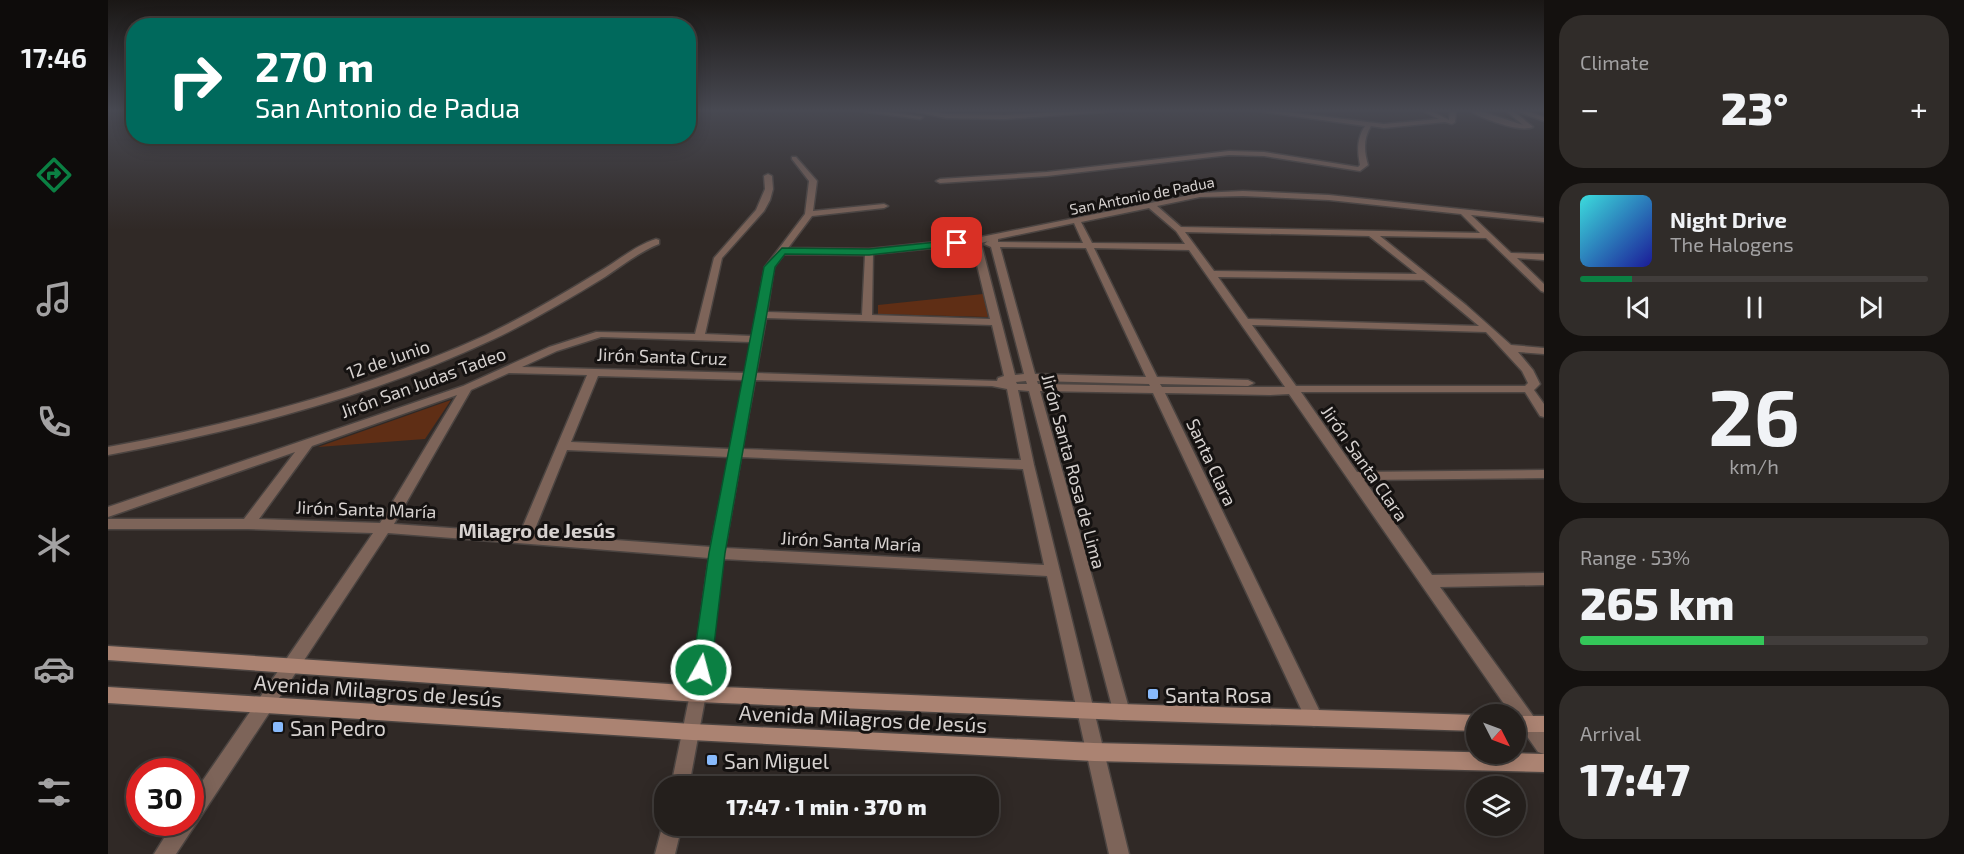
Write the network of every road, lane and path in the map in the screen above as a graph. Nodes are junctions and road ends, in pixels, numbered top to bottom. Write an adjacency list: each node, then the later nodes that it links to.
1 (1360, 150): 4 (street)
2 (794, 158): 8 (street)
3 (768, 176): 31 (street)
4 (940, 181)
5 (1151, 205): 7 (street, San Antonio de Padua); 10 (street, San Antonio de Padua); 11 (street, Jirón Santa Clara)
6 (884, 206): 8 (street)
7 (1465, 213): 9 (street, San Antonio de Padua); 13 (street)
8 (809, 214): 19 (street)
9 (1544, 220)
10 (1077, 221): 14 (street, San Antonio de Padua); 17 (street, Santa Clara)
11 (1179, 229): 12 (street); 18 (street, Jirón Santa Clara)
12 (1372, 234): 13 (street); 24 (street)
13 (1489, 236): 21 (street)
14 (994, 241): 16 (street); 17 (street); 39 (street, Jirón Santa Rosa de Lima)
15 (656, 242): 47 (street, 12 de Junio)
16 (976, 242): 20 (street); 28 (street)
17 (1089, 245): 18 (street); 40 (street, Santa Clara)
18 (1191, 247): 23 (street, Jirón Santa Clara)
19 (782, 251): 20 (street); 26 (street)
20 (869, 252): 27 (street)
21 (1508, 255): 22 (street); 25 (street)
22 (1544, 257)
23 (1211, 274): 24 (street); 29 (street, Jirón Santa Clara)
24 (1424, 277): 30 (street)
25 (1544, 289)
26 (760, 315): 27 (street); 32 (street)
27 (867, 318): 28 (street)
28 (994, 322): 38 (street)
29 (1244, 322): 30 (street); 42 (street, Jirón Santa Clara)
30 (1486, 329): 33 (street)
31 (699, 337): 32 (street, Jirón San Judas Tadeo); 35 (street, Jirón San Judas Tadeo)
32 (756, 339): 37 (street)
33 (1510, 348): 34 (street); 43 (street)
34 (1544, 351)
35 (511, 370): 36 (street, Jirón Santa Cruz); 41 (street, Jirón San Judas Tadeo)
36 (594, 371): 37 (street, Jirón Santa Cruz); 46 (street)
37 (751, 377): 38 (street, Jirón Santa Cruz); 48 (street)
38 (1011, 382): 39 (street, Jirón Santa Cruz); 49 (street)
39 (1031, 382): 40 (street, Jirón Santa Cruz); 67 (street, Jirón Santa Rosa de Lima)
40 (1155, 385): 42 (street, Jirón Santa Cruz); 68 (street, Santa Clara)
41 (467, 387): 45 (street, Jirón San Judas Tadeo); 55 (street)
42 (1291, 388): 43 (street, Jirón Santa Cruz); 51 (street, Jirón Santa Clara)
43 (1528, 389): 44 (street)
44 (1544, 413)
45 (308, 443): 52 (street, Jirón San Judas Tadeo); 54 (street)
46 (563, 446): 48 (street); 56 (street)
47 (108, 452)
48 (734, 453): 49 (street); 57 (street)
49 (1028, 465): 58 (street)
50 (1544, 474): 51 (street)
51 (1353, 476): 60 (street, Jirón Santa Clara)
52 (108, 512)
53 (108, 524): 54 (street, Jirón Santa María)
54 (248, 524): 55 (street, Jirón Santa María)
55 (384, 528): 56 (street, Jirón Santa María); 62 (street)
56 (525, 537): 57 (street, Jirón Santa María)
57 (717, 553): 58 (street, Jirón Santa María); 63 (street)
58 (1053, 571): 66 (street)
59 (1544, 579): 60 (street)
60 (1427, 581): 70 (street, Jirón Santa Clara)
61 (108, 653): 62 (street, Avenida Milagros de Jesús)
62 (292, 665): 63 (street, Avenida Milagros de Jesús); 65 (street)
63 (698, 694): 66 (street, Avenida Milagros de Jesús); 71 (street)
64 (108, 695): 65 (street, Avenida Milagros de Jesús)
65 (266, 705): 71 (street, Avenida Milagros de Jesús); 76 (street)
66 (1085, 711): 67 (street, Avenida Milagros de Jesús); 73 (street)
67 (1120, 712): 68 (street, Avenida Milagros de Jesús)
68 (1314, 718): 69 (street, Avenida Milagros de Jesús)
69 (1466, 723)
70 (1529, 724): 72 (street, Jirón Santa Clara)
71 (692, 732): 73 (street, Avenida Milagros de Jesús); 75 (street)
72 (1544, 747)
73 (1094, 752): 74 (street, Avenida Milagros de Jesús); 81 (street)
74 (1544, 763)
75 (682, 776)
76 (204, 796)
77 (176, 836): 79 (street)
78 (669, 836): 80 (street)
79 (164, 854)
80 (665, 854)
81 (1119, 854)

